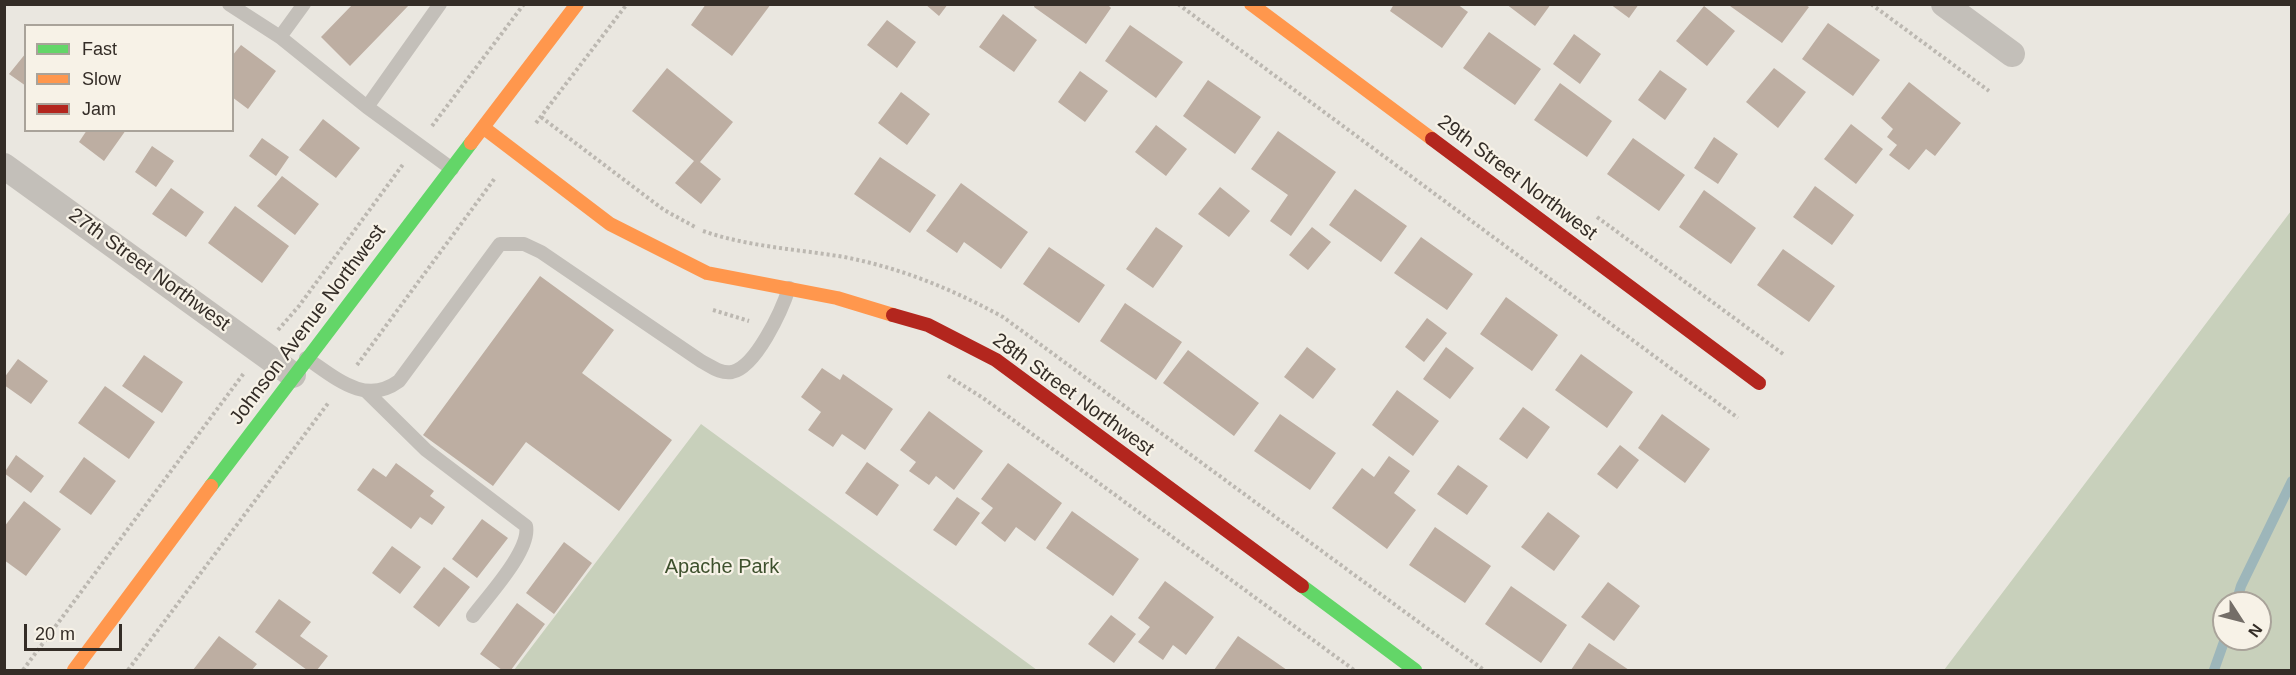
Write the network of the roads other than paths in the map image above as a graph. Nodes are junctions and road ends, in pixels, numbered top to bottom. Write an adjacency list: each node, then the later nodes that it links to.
1 (229, 4): 7 (lane)
2 (304, 4): 7 (lane)
3 (440, 4): 9 (lane)
4 (1251, 4): 15 (street, 29th Street Northwest)
5 (1944, 4): 8 (street)
6 (572, 6): 10 (street, Johnson Avenue Northwest)
7 (280, 37): 9 (lane)
8 (2012, 54)
9 (367, 107): 12 (lane)
10 (484, 128): 12 (street, Johnson Avenue Northwest); 13 (street, 28th Street Northwest)
11 (4, 166): 14 (street, 27th Street Northwest)
12 (452, 169): 14 (street, Johnson Avenue Northwest)
13 (789, 288): 16 (lane); 19 (street, 28th Street Northwest)
14 (300, 366): 16 (lane); 18 (street, Johnson Avenue Northwest)
15 (1759, 383)
16 (367, 392): 17 (lane)
17 (473, 616)
18 (74, 670)
19 (1415, 670)

